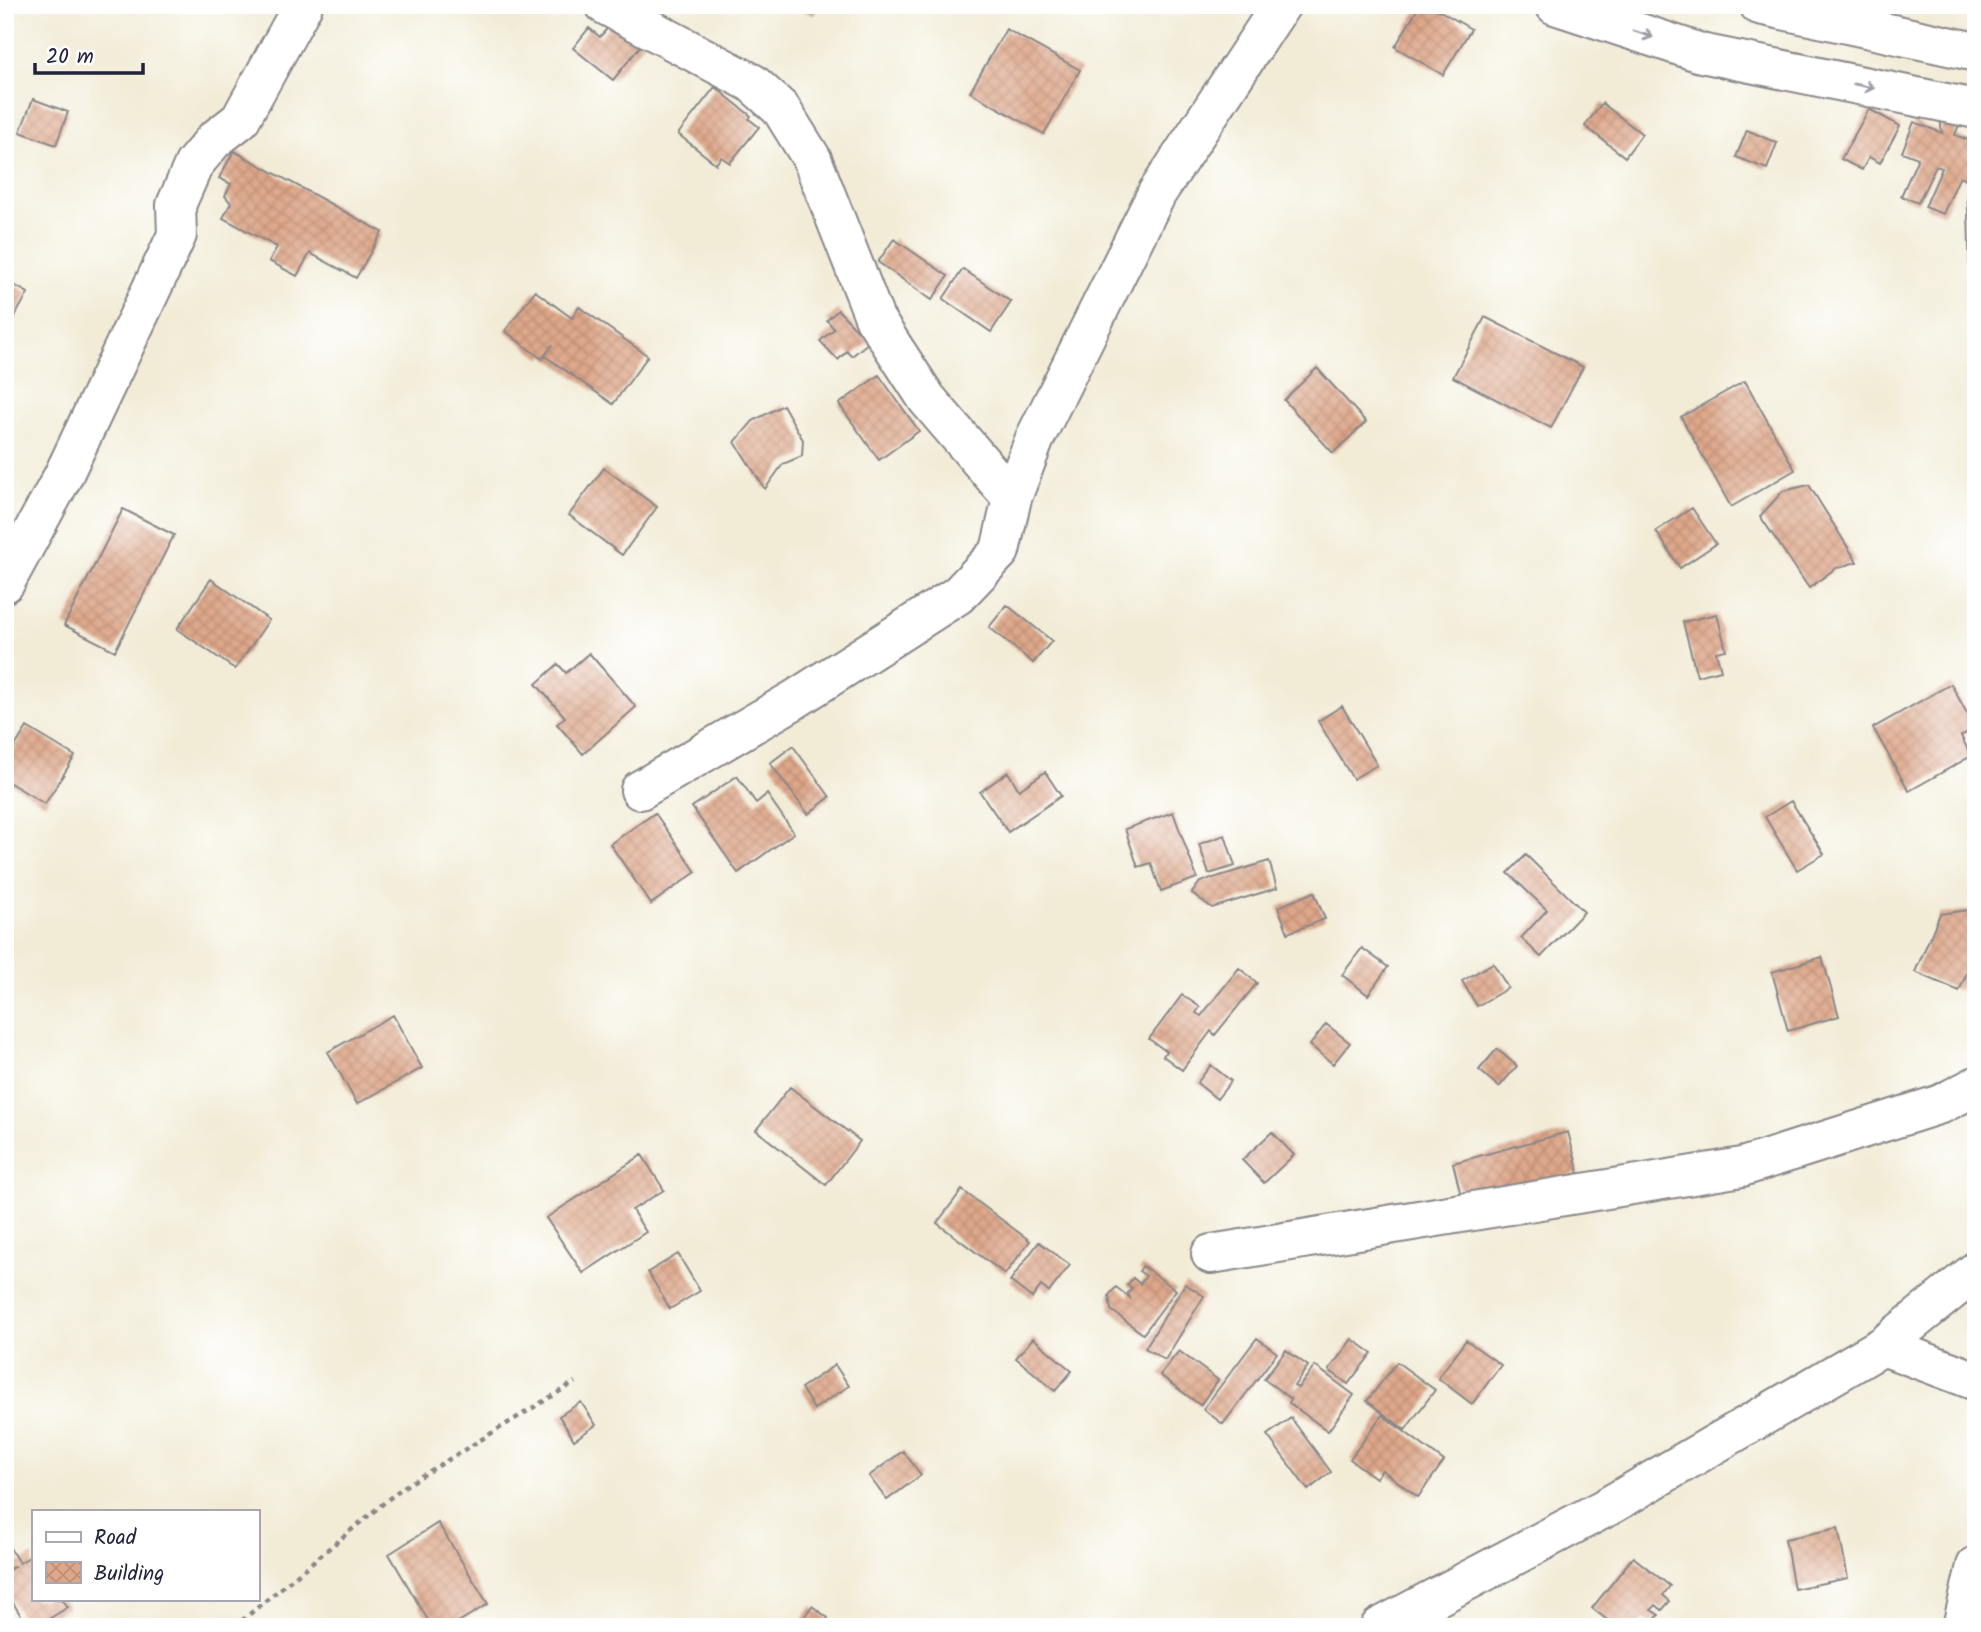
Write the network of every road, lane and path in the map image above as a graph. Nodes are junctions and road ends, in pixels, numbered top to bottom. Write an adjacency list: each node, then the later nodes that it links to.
1 (303, 5): 9 (street)
2 (605, 5): 8 (street)
3 (1281, 5): 8 (street)
4 (1555, 5): 7 (street, one-way to 7)
5 (1759, 5): 6 (street)
6 (1976, 52)
7 (1976, 109)
8 (1013, 498): 10 (street)
9 (5, 583)
10 (640, 790)
11 (1976, 1086): 12 (street)
12 (1211, 1254)
13 (1976, 1271): 14 (street)
14 (1883, 1346): 15 (street); 19 (street)
15 (1976, 1381)
16 (575, 1382): 18 (path)
17 (1976, 1566): 20 (street)
18 (234, 1627)
19 (1380, 1627)
20 (1962, 1627)

